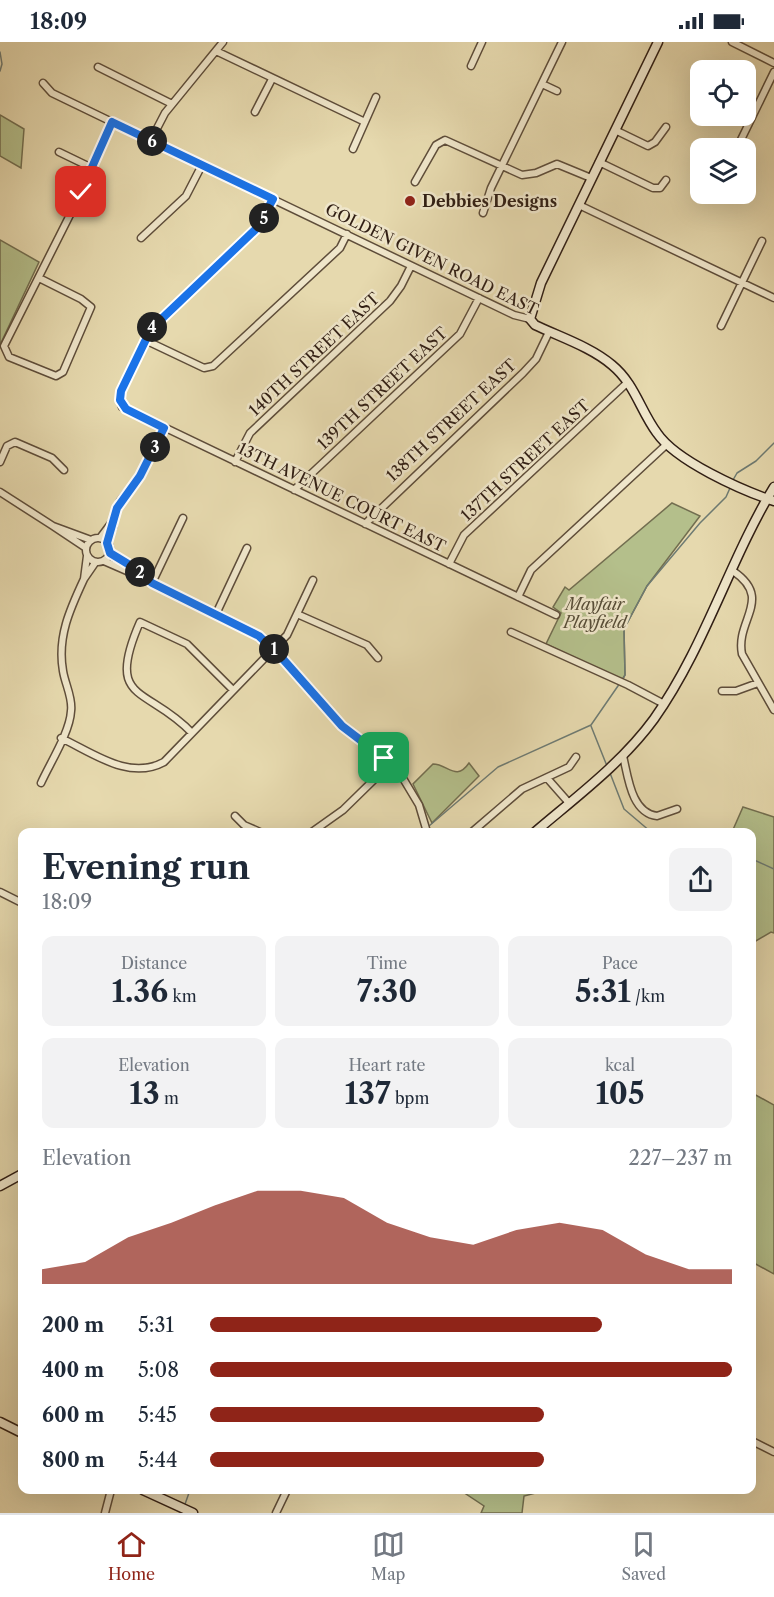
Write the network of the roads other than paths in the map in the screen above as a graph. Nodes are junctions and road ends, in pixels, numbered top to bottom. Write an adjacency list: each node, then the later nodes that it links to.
1 (223, 42): 6 (street)
2 (482, 42): 8 (street)
3 (562, 42): 13 (street)
4 (657, 42): 21 (street)
5 (732, 42): 7 (street)
6 (216, 51): 11 (street); 16 (street)
7 (774, 63)
8 (471, 66)
9 (98, 67): 16 (street)
10 (774, 72): 22 (street)
11 (272, 79): 17 (street); 19 (street)
12 (43, 83): 18 (street, GOLDEN GIVEN ROAD EAST)
13 (542, 84): 14 (street); 29 (street)
14 (557, 91)
15 (376, 97): 19 (street)
16 (172, 104): 23 (street)
17 (255, 112)
18 (112, 122): 23 (street, GOLDEN GIVEN ROAD EAST); 28 (street)
19 (365, 122): 24 (street)
20 (666, 127): 21 (street)
21 (615, 130): 26 (street)
22 (742, 138)
23 (151, 140): 27 (street, GOLDEN GIVEN ROAD EAST)
24 (353, 149)
25 (59, 152): 28 (street)
26 (599, 162): 30 (street); 31 (street)
27 (202, 165): 33 (street, GOLDEN GIVEN ROAD EAST); 37 (street)
28 (90, 167): 40 (street)
29 (502, 167): 30 (street); 32 (street); 35 (street)
30 (591, 178): 34 (street)
31 (666, 180)
32 (415, 182)
33 (273, 199): 36 (street, GOLDEN GIVEN ROAD EAST); 47 (street)
34 (579, 205): 41 (street); 44 (street)
35 (483, 213)
36 (347, 234): 39 (street, GOLDEN GIVEN ROAD EAST); 47 (street)
37 (141, 238)
38 (762, 241): 41 (street)
39 (411, 266): 42 (street, GOLDEN GIVEN ROAD EAST); 52 (street, 140TH STREET EAST)
40 (39, 278): 40 (street)
41 (741, 284): 43 (street); 45 (street)
42 (479, 298): 44 (street, GOLDEN GIVEN ROAD EAST); 55 (street, 139TH STREET EAST)
43 (774, 298)
44 (530, 319): 46 (street, GOLDEN GIVEN ROAD EAST)
45 (721, 326)
46 (549, 332): 48 (street, GOLDEN GIVEN ROAD EAST); 60 (street, 138TH STREET EAST)
47 (146, 340): 49 (street, 13TH AVENUE COURT EAST)
48 (628, 382): 50 (street, GOLDEN GIVEN ROAD EAST); 71 (street, 137TH STREET EAST)
49 (164, 428): 52 (street, 13TH AVENUE COURT EAST); 59 (street)
50 (666, 445): 57 (street, GOLDEN GIVEN ROAD EAST); 77 (street)
51 (0, 462): 53 (street)
52 (235, 462): 55 (street, 13TH AVENUE COURT EAST)
53 (64, 470)
54 (774, 487): 57 (street)
55 (294, 490): 60 (street, 13TH AVENUE COURT EAST)
56 (0, 492): 61 (street)
57 (770, 500): 72 (street)
58 (183, 518): 76 (street)
59 (112, 522): 62 (street); 64 (street)
60 (365, 524): 71 (street, 13TH AVENUE COURT EAST)
61 (53, 526): 63 (street); 65 (street)
62 (100, 538): 63 (street); 64 (street)
63 (91, 540): 65 (street)
64 (107, 543): 67 (street)
65 (86, 548): 68 (street)
66 (247, 548): 78 (street)
67 (110, 553): 69 (street); 73 (street)
68 (87, 556): 70 (street); 74 (street)
69 (104, 561): 70 (street); 73 (street)
70 (95, 562): 74 (street)
71 (449, 564): 77 (street, 13TH AVENUE COURT EAST)
72 (733, 571): 84 (street); 87 (street)
73 (143, 578): 76 (street)
74 (84, 579): 90 (street)
75 (313, 580): 79 (street)
76 (152, 583): 78 (street)
77 (518, 597): 80 (street, 13TH AVENUE COURT EAST)
78 (216, 614): 82 (street)
79 (297, 614): 82 (street); 83 (street)
80 (556, 615)
81 (511, 632): 87 (street)
82 (274, 649): 85 (street); 93 (street)
83 (378, 658)
84 (758, 683): 86 (street); 88 (street)
85 (233, 690): 89 (street); 89 (street)
86 (722, 691)
87 (664, 704): 91 (street)
88 (774, 710)
89 (192, 733): 90 (street)
90 (61, 738): 95 (street)
91 (623, 756): 96 (street); 97 (street)
92 (576, 757): 94 (street)
93 (390, 764): 100 (street); 101 (street)
94 (547, 778): 96 (street); 102 (street)
95 (41, 783)
96 (569, 803): 103 (street)
97 (677, 809)
98 (235, 816): 99 (street)
99 (251, 828)
100 (317, 828)
101 (426, 828)
102 (477, 828)
103 (540, 828)
104 (0, 892): 105 (street)
105 (18, 901)
106 (18, 1176): 107 (street)
107 (0, 1186)
108 (0, 1422): 109 (street)
109 (18, 1431)
110 (756, 1443): 111 (street)
111 (774, 1452)
112 (110, 1494): 115 (street)
113 (152, 1494): 116 (street)
114 (285, 1494): 117 (street)
115 (105, 1513)
116 (194, 1513)
117 (276, 1513)

